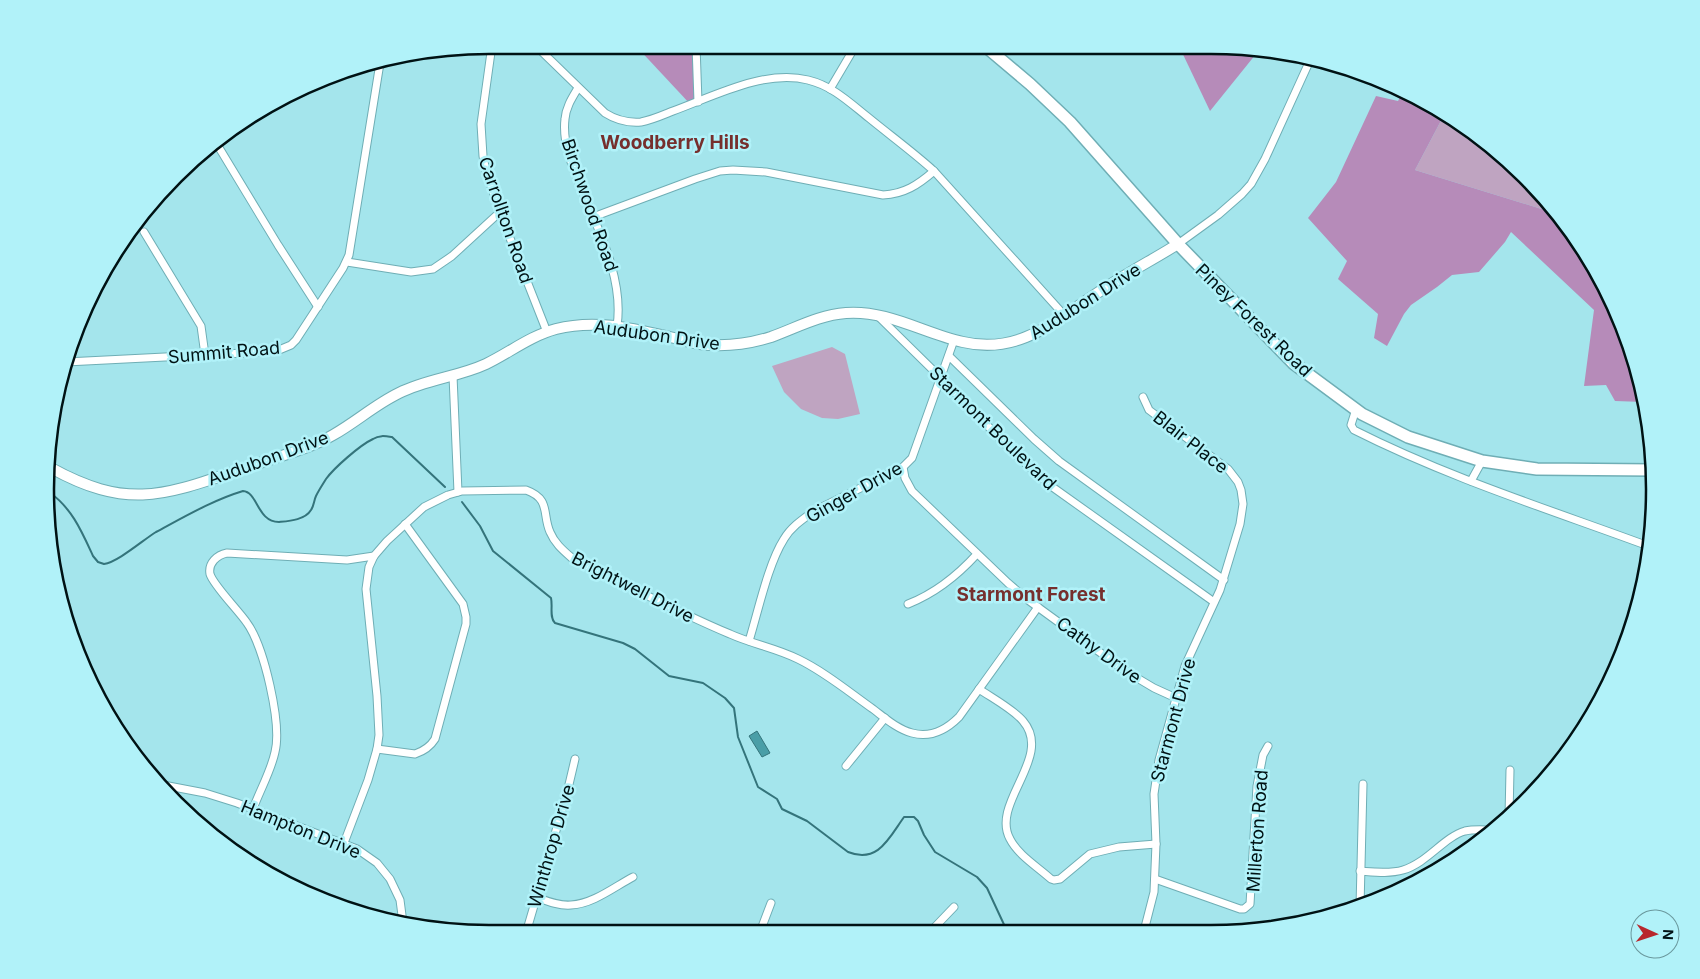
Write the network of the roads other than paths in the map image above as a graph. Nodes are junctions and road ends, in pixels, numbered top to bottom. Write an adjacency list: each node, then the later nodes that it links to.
1 (491, 54): 13 (street, Carrollton Road)
2 (544, 54): 8 (street)
3 (696, 54): 10 (street)
4 (851, 54): 9 (street)
5 (994, 54): 16 (main road, Piney Forest Road)
6 (1308, 65): 16 (street)
7 (379, 68): 17 (street, Summit Road)
8 (578, 88): 10 (street); 14 (street, Birchwood Road)
9 (830, 89): 10 (street); 12 (street)
10 (698, 102)
11 (219, 148): 18 (street)
12 (934, 171): 14 (street); 20 (street)
13 (500, 212): 17 (street); 22 (street, Carrollton Road)
14 (592, 217): 21 (street, Birchwood Road)
15 (144, 232): 24 (street)
16 (1178, 244): 20 (street, Audubon Drive); 30 (main road, Piney Forest Road)
17 (347, 262): 18 (street, Summit Road)
18 (318, 307): 24 (street, Summit Road)
19 (877, 314): 21 (street, Audubon Drive); 23 (street, Audubon Drive); 28 (street, Starmont Boulevard)
20 (1064, 315): 23 (street, Audubon Drive)
21 (618, 326): 22 (street, Audubon Drive)
22 (547, 332): 27 (street, Audubon Drive)
23 (954, 340): 25 (street, Ginger Drive)
24 (205, 355): 26 (street, Summit Road)
25 (949, 356): 28 (street, Ginger Drive); 41 (street, Starmont Boulevard)
26 (73, 362)
27 (453, 376): 33 (street, Audubon Drive); 36 (street)
28 (941, 378): 32 (street, Ginger Drive); 42 (street, Starmont Boulevard)
29 (1143, 397): 41 (street, Blair Place)
30 (1356, 409): 31 (main road, Piney Forest Road); 35 (street)
31 (1482, 461): 34 (main road, Piney Forest Road); 35 (street)
32 (903, 467): 39 (street, Cathy Drive); 45 (street, Ginger Drive)
33 (55, 470)
34 (1645, 470)
35 (1472, 481): 38 (street)
36 (458, 492): 37 (street, Brightwell Drive); 45 (street, Brightwell Drive)
37 (405, 524): 40 (street, Brightwell Drive); 50 (street)
38 (1643, 544)
39 (977, 554): 43 (street); 44 (street, Cathy Drive)
40 (374, 556): 50 (street, Brightwell Drive); 57 (street)
41 (1224, 580): 42 (street, Blair Place)
42 (1214, 602): 47 (street, Starmont Drive)
43 (908, 604)
44 (1038, 607): 46 (street, Brightwell Drive); 47 (street, Cathy Drive)
45 (749, 641): 48 (street, Brightwell Drive)
46 (980, 689): 48 (street, Brightwell Drive); 60 (street)
47 (1176, 698): 60 (street, Starmont Drive)
48 (885, 718): 52 (street)
49 (1268, 746): 63 (street, Millerton Road)
50 (377, 749): 59 (street, Brightwell Drive)
51 (575, 758): 64 (street, Winthrop Drive)
52 (846, 766)
53 (1510, 770): 56 (street)
54 (1363, 784): 61 (street)
55 (170, 786): 57 (street, Hampton Drive)
56 (1509, 807)
57 (253, 809): 59 (street, Hampton Drive)
58 (1482, 830): 61 (street)
59 (344, 843): 68 (street, Hampton Drive)
60 (1156, 844): 63 (street, Starmont Drive)
61 (1360, 872): 65 (street)
62 (633, 877): 64 (street)
63 (1155, 879): 72 (street, Starmont Drive)
64 (536, 897): 69 (street, Winthrop Drive)
65 (1360, 899)
66 (771, 903): 70 (street)
67 (954, 907): 71 (street)
68 (402, 916)
69 (528, 925)
70 (763, 925)
71 (937, 925)
72 (1146, 925)

